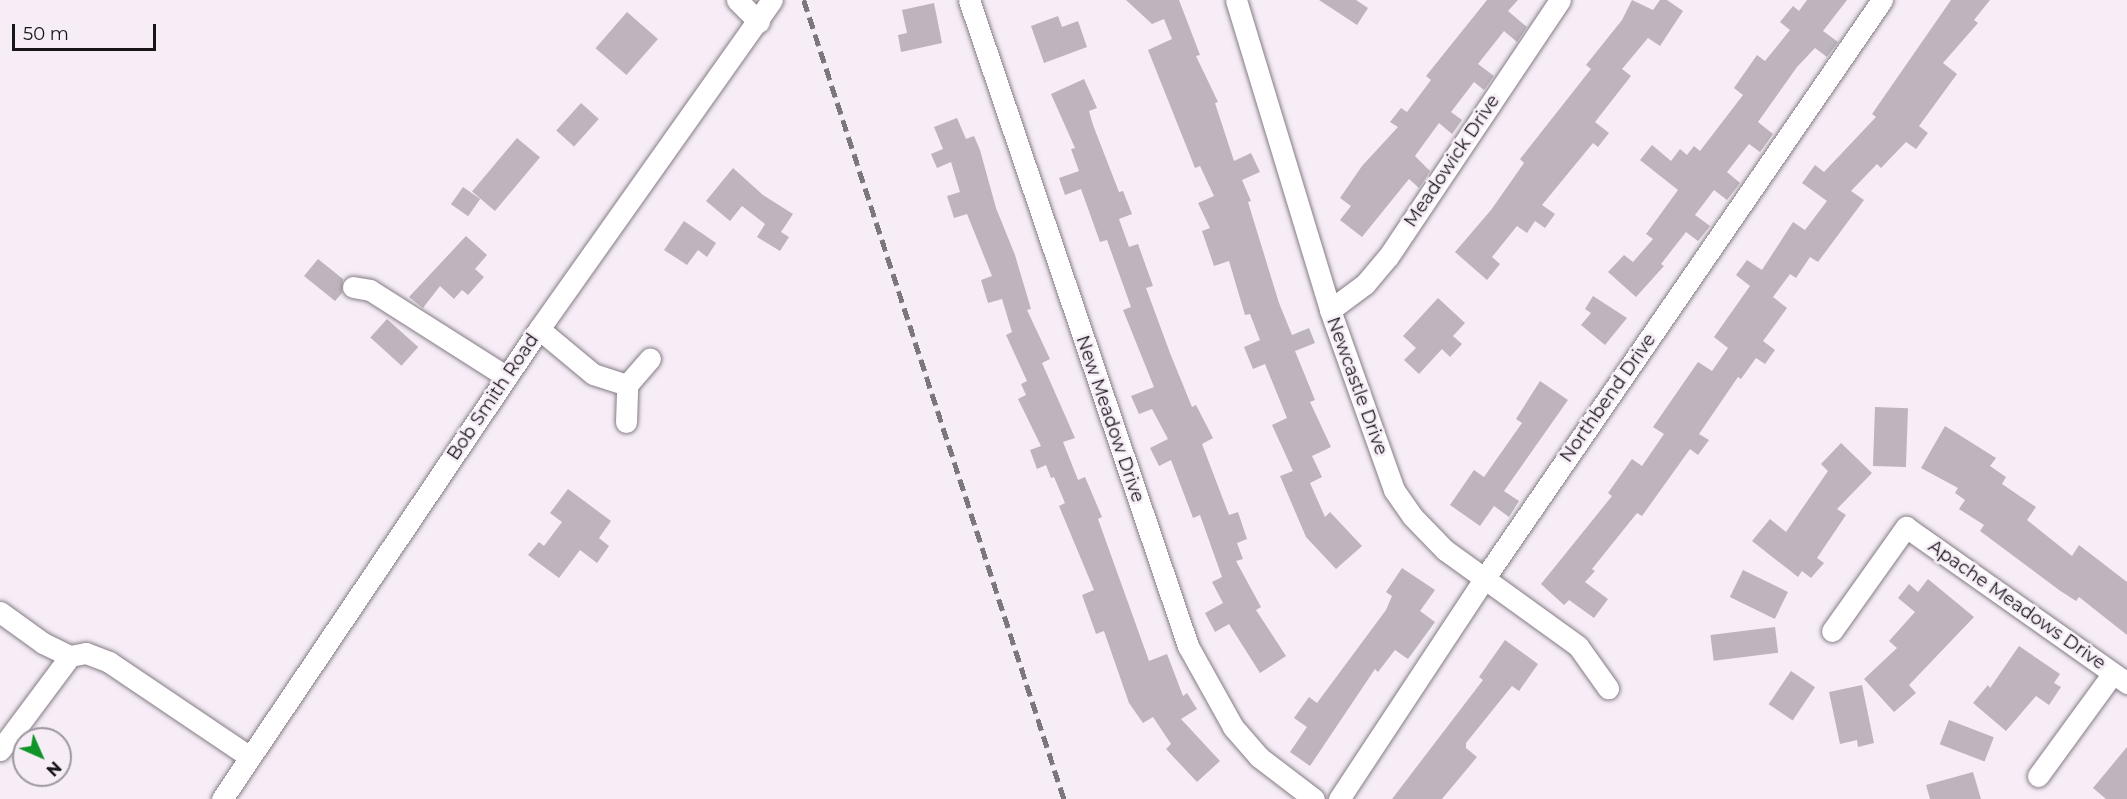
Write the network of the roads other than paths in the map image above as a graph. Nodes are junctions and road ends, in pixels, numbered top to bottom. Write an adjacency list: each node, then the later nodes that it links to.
1 (737, 0): 7 (street)
2 (772, 0): 7 (street, Bob Smith Road)
3 (969, 0): 25 (street, New Meadow Drive)
4 (1560, 0): 9 (street, Meadowick Drive)
5 (1882, 0): 15 (street, Northbend Drive)
6 (1238, 1): 9 (street, Newcastle Drive)
7 (759, 22): 10 (street, Bob Smith Road)
8 (353, 286): 12 (street)
9 (1330, 310): 15 (street, Newcastle Drive)
10 (539, 329): 12 (street, Bob Smith Road); 13 (street)
11 (650, 358): 13 (street)
12 (507, 377): 22 (street, Bob Smith Road)
13 (627, 385): 14 (street)
14 (626, 422)
15 (1484, 579): 20 (street, Newcastle Drive); 26 (street, Northbend Drive)
16 (0, 612): 18 (street)
17 (1832, 632): 19 (street, Apache Meadows Drive)
18 (70, 656): 21 (street); 22 (street)
19 (2120, 678): 23 (street)
20 (1608, 688)
21 (0, 750)
22 (250, 757): 24 (street, Bob Smith Road)
23 (2038, 776)
24 (222, 799)
25 (1314, 799)
26 (1339, 799)

